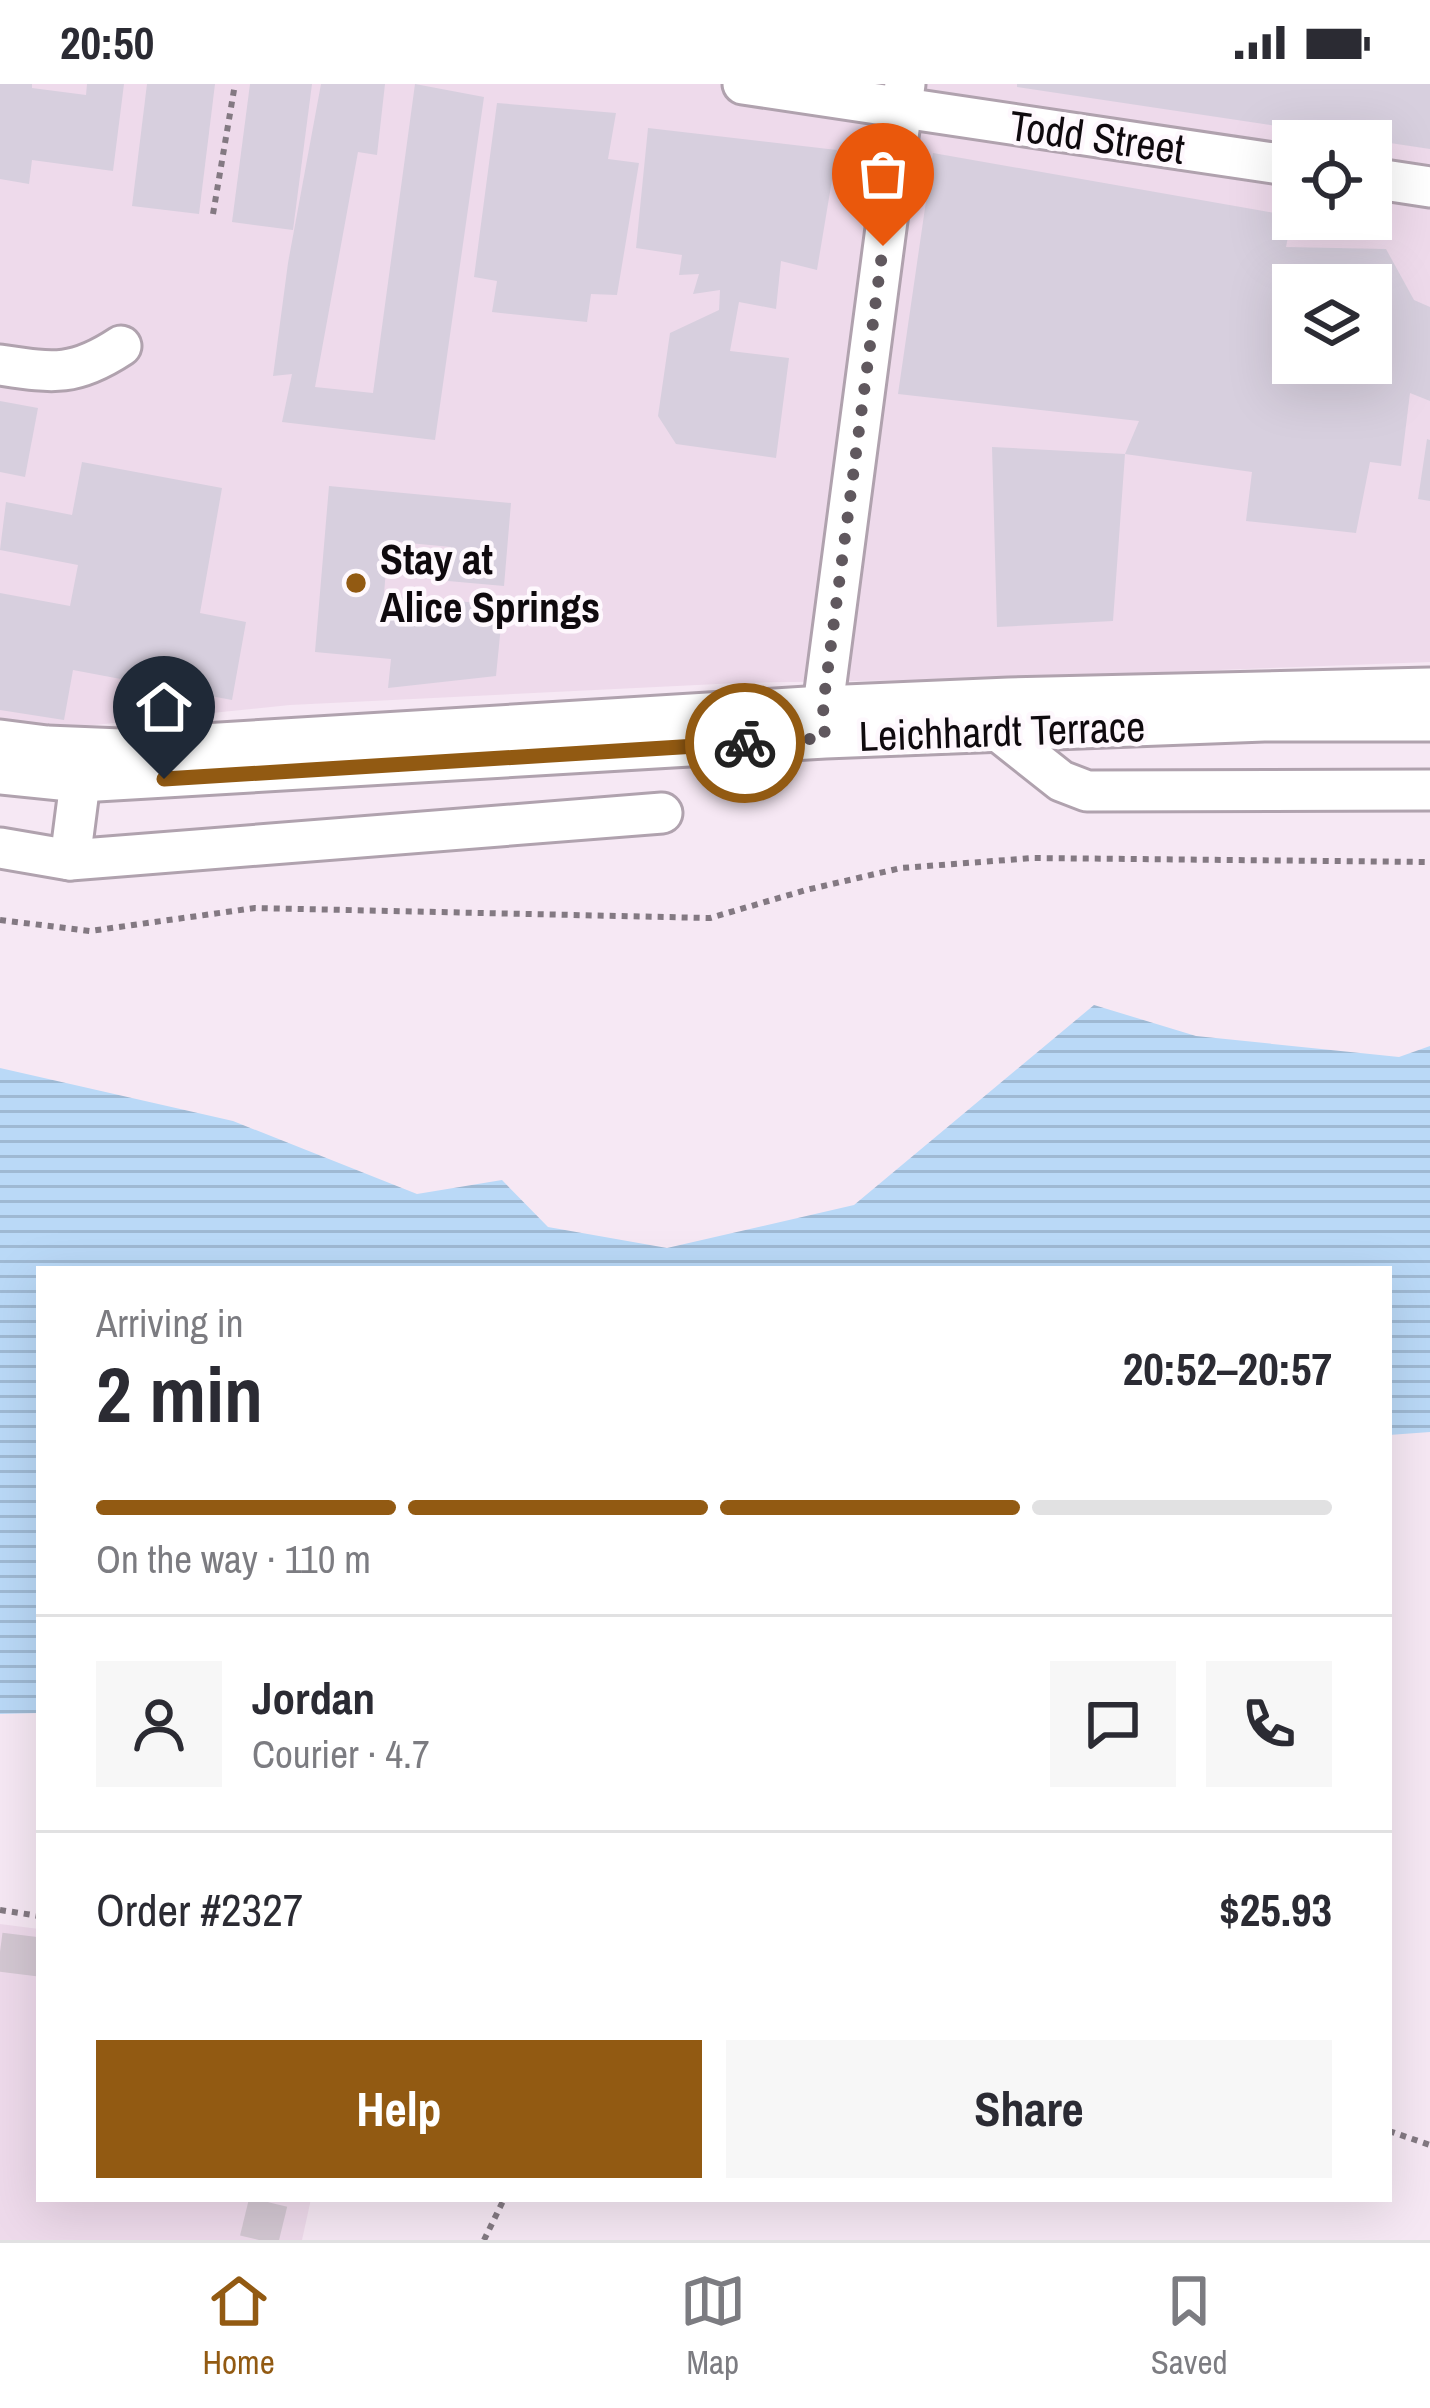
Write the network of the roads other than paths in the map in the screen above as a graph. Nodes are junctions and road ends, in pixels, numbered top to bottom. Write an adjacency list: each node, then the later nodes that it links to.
1 (743, 84): 2 (street, Todd Street)
2 (903, 96): 3 (street, Todd Street); 10 (street)
3 (1272, 162)
4 (1392, 181): 5 (street)
5 (1430, 187)
6 (121, 346): 7 (street)
7 (0, 365)
8 (1430, 688): 10 (street, Leichhardt Terrace)
9 (1430, 721): 11 (street, Leichhardt Terrace)
10 (824, 722): 11 (street, Leichhardt Terrace); 12 (street, Leichhardt Terrace)
11 (998, 731): 16 (street)
12 (572, 738): 14 (street, Leichhardt Terrace); 18 (street)
13 (0, 740): 14 (street, Leichhardt Terrace)
14 (82, 765): 15 (street, Leichhardt Terrace); 20 (street)
15 (0, 774)
16 (1430, 790)
17 (662, 813): 18 (street)
18 (581, 818): 20 (street)
19 (0, 848): 20 (street)
20 (70, 860)

